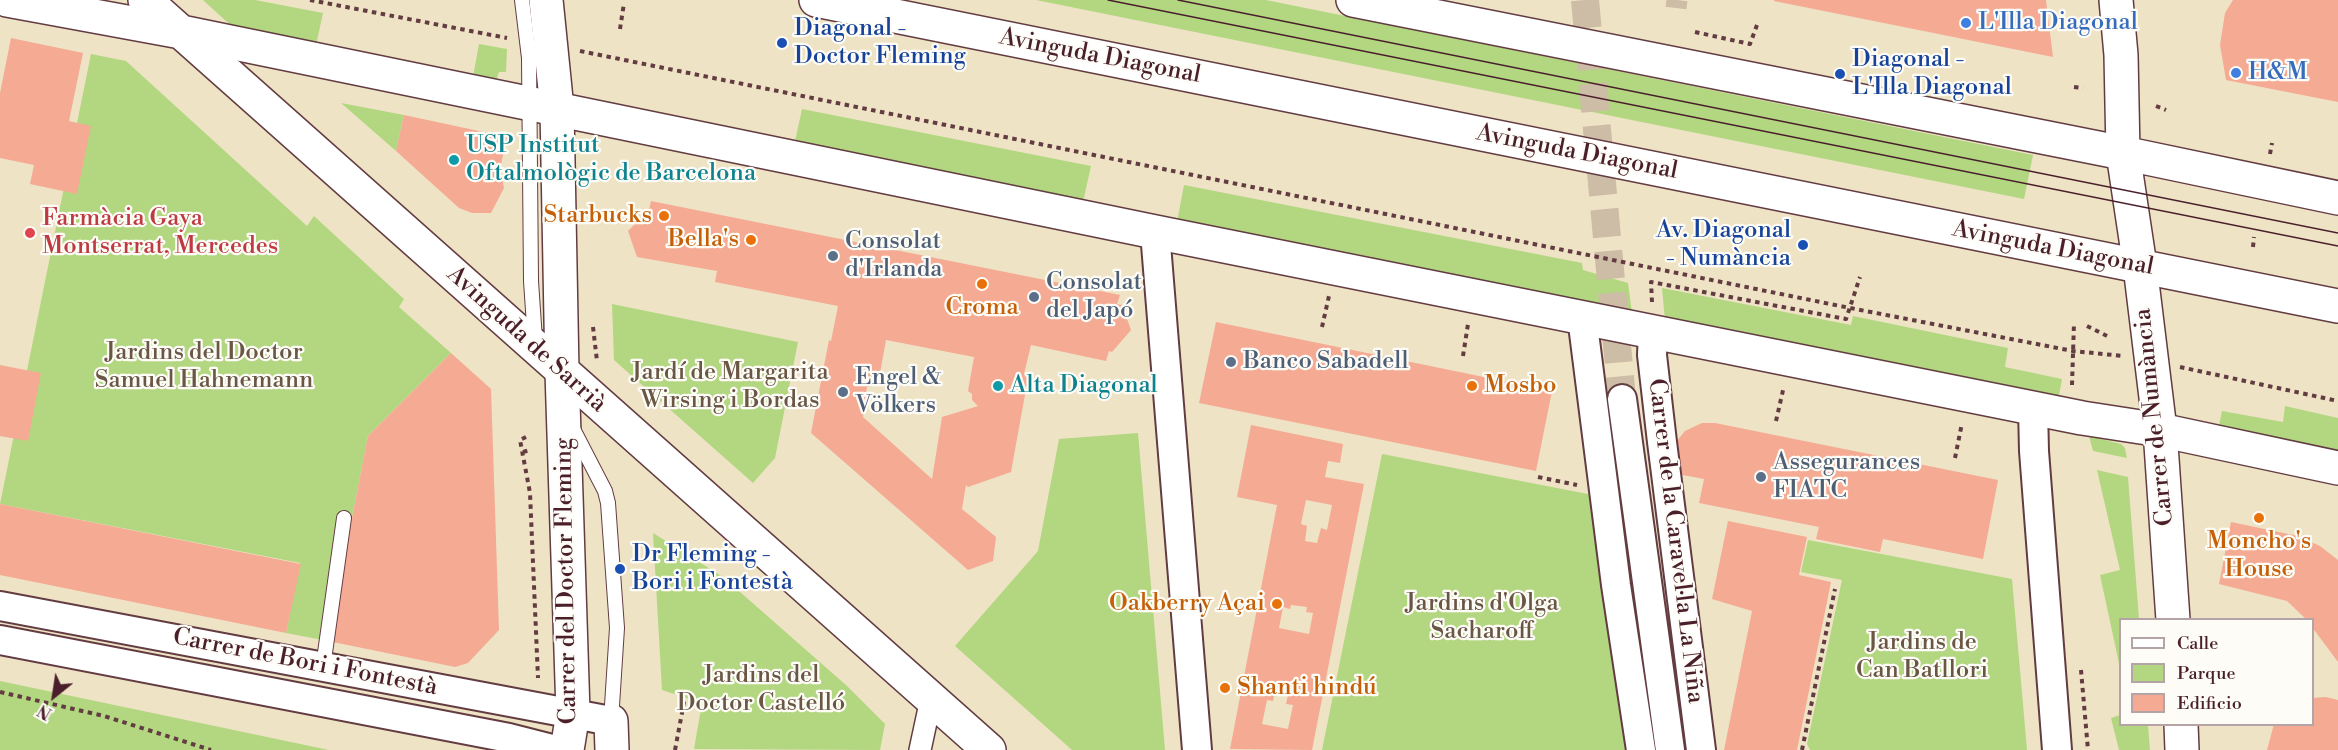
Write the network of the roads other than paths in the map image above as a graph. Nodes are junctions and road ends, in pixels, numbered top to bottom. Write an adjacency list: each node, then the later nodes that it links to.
1 (7, 0): 8 (main road)
2 (145, 0): 8 (main road, Avinguda de Sarrià)
3 (522, 0): 9 (lane)
4 (546, 0): 9 (main road)
5 (816, 0): 13 (main road, Avinguda Diagonal)
6 (1353, 0): 10 (main road)
7 (2116, 0): 10 (main road, Carrer de Numància)
8 (181, 32): 9 (main road); 17 (main road, Avinguda de Sarrià)
9 (542, 106): 12 (main road); 17 (lane, Carrer del Doctor Fleming); 18 (main road, Carrer del Doctor Fleming)
10 (2123, 153): 11 (main road); 13 (main road, Carrer de Numància)
11 (2338, 198)
12 (1155, 232): 15 (main road); 37 (street)
13 (2140, 266): 14 (main road, Avinguda Diagonal); 22 (main road, Carrer de Numància)
14 (2338, 306)
15 (1583, 330): 16 (main road); 38 (street)
16 (1653, 332): 20 (main road); 40 (street, Carrer de la Caravel·la La Niña)
17 (536, 349): 18 (main road, Avinguda de Sarrià); 21 (lane, Carrer del Doctor Fleming)
18 (562, 372): 21 (main road, Carrer del Doctor Fleming); 29 (main road, Avinguda de Sarrià)
19 (1622, 399): 39 (street, Carrer de la Caravel·la La Niña)
20 (2033, 408): 22 (main road); 41 (street)
21 (564, 413): 30 (main road, Carrer del Doctor Fleming); 32 (lane, Carrer del Doctor Fleming)
22 (2160, 430): 23 (main road); 26 (main road, Carrer de Numància)
23 (2338, 468)
24 (344, 518): 28 (lane)
25 (0, 606): 28 (street, Carrer de Bori i Fontestà)
26 (2173, 618)
27 (0, 640): 33 (street, Carrer de Bori i Fontestà)
28 (323, 667): 30 (street, Carrer de Bori i Fontestà)
29 (931, 699): 35 (street); 36 (main road, Avinguda de Sarrià)
30 (573, 713): 32 (street, Carrer de Bori i Fontestà); 34 (main road, Carrer del Doctor Fleming)
31 (2181, 726): 42 (main road)
32 (611, 735)
33 (556, 750)
34 (567, 750)
35 (920, 750)
36 (989, 750)
37 (1197, 750)
38 (1641, 750)
39 (1670, 750)
40 (1701, 750)
41 (2057, 750)
42 (2182, 750)

